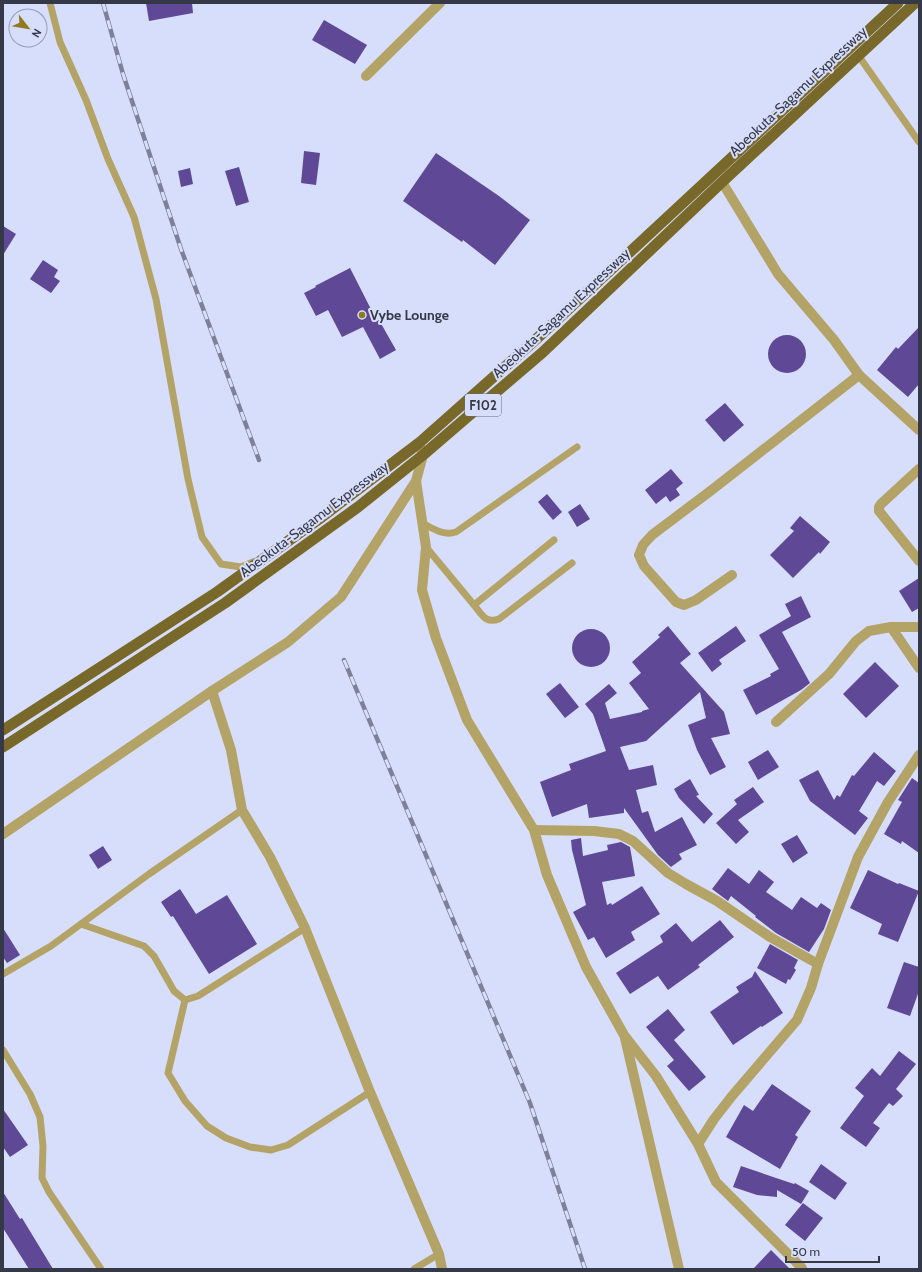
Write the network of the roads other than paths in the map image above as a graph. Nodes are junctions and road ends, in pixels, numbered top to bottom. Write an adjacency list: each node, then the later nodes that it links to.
1 (50, 3): 19 (lane)
2 (440, 3): 6 (street)
3 (898, 3): 11 (highway, Abeokuta-Sagamu Expressway / F102)
4 (915, 3): 5 (highway, Abeokuta-Sagamu Expressway / F102)
5 (858, 55): 7 (lane); 8 (highway, Abeokuta-Sagamu Expressway / F102)
6 (366, 76)
7 (919, 142)
8 (722, 182): 9 (street); 13 (highway, Abeokuta-Sagamu Expressway / F102)
9 (859, 375): 10 (street); 22 (street)
10 (918, 428)
11 (419, 443): 13 (street); 19 (highway, Abeokuta-Sagamu Expressway / F102)
12 (578, 447): 16 (lane)
13 (423, 455): 15 (street); 30 (highway, Abeokuta-Sagamu Expressway / F102)
14 (919, 469): 20 (street)
15 (416, 481): 16 (street); 27 (street)
16 (422, 523): 18 (street)
17 (554, 540): 23 (lane)
18 (426, 546): 23 (lane); 33 (street)
19 (270, 554): 29 (highway, Abeokuta-Sagamu Expressway / F102)
20 (919, 561)
21 (572, 563): 23 (lane)
22 (732, 575)
23 (474, 605)
24 (890, 627): 25 (street); 26 (street); 28 (street)
25 (919, 627)
26 (919, 668)
27 (212, 691): 32 (street); 34 (street)
28 (776, 722)
29 (3, 730)
30 (3, 747)
31 (919, 755): 37 (street)
32 (242, 810): 35 (lane); 36 (street)
33 (534, 830): 37 (street); 40 (street)
34 (3, 834)
35 (81, 924): 38 (lane); 39 (lane)
36 (305, 928): 39 (lane); 42 (street)
37 (818, 964): 43 (street)
38 (3, 974)
39 (185, 1000): 42 (lane)
40 (624, 1035): 43 (street); 49 (street)
41 (3, 1050): 46 (lane)
42 (370, 1092): 44 (street)
43 (698, 1144): 45 (street)
44 (439, 1254): 47 (lane); 48 (street)
45 (802, 1268)
46 (101, 1269)
47 (414, 1269)
48 (442, 1269)
49 (678, 1269)

